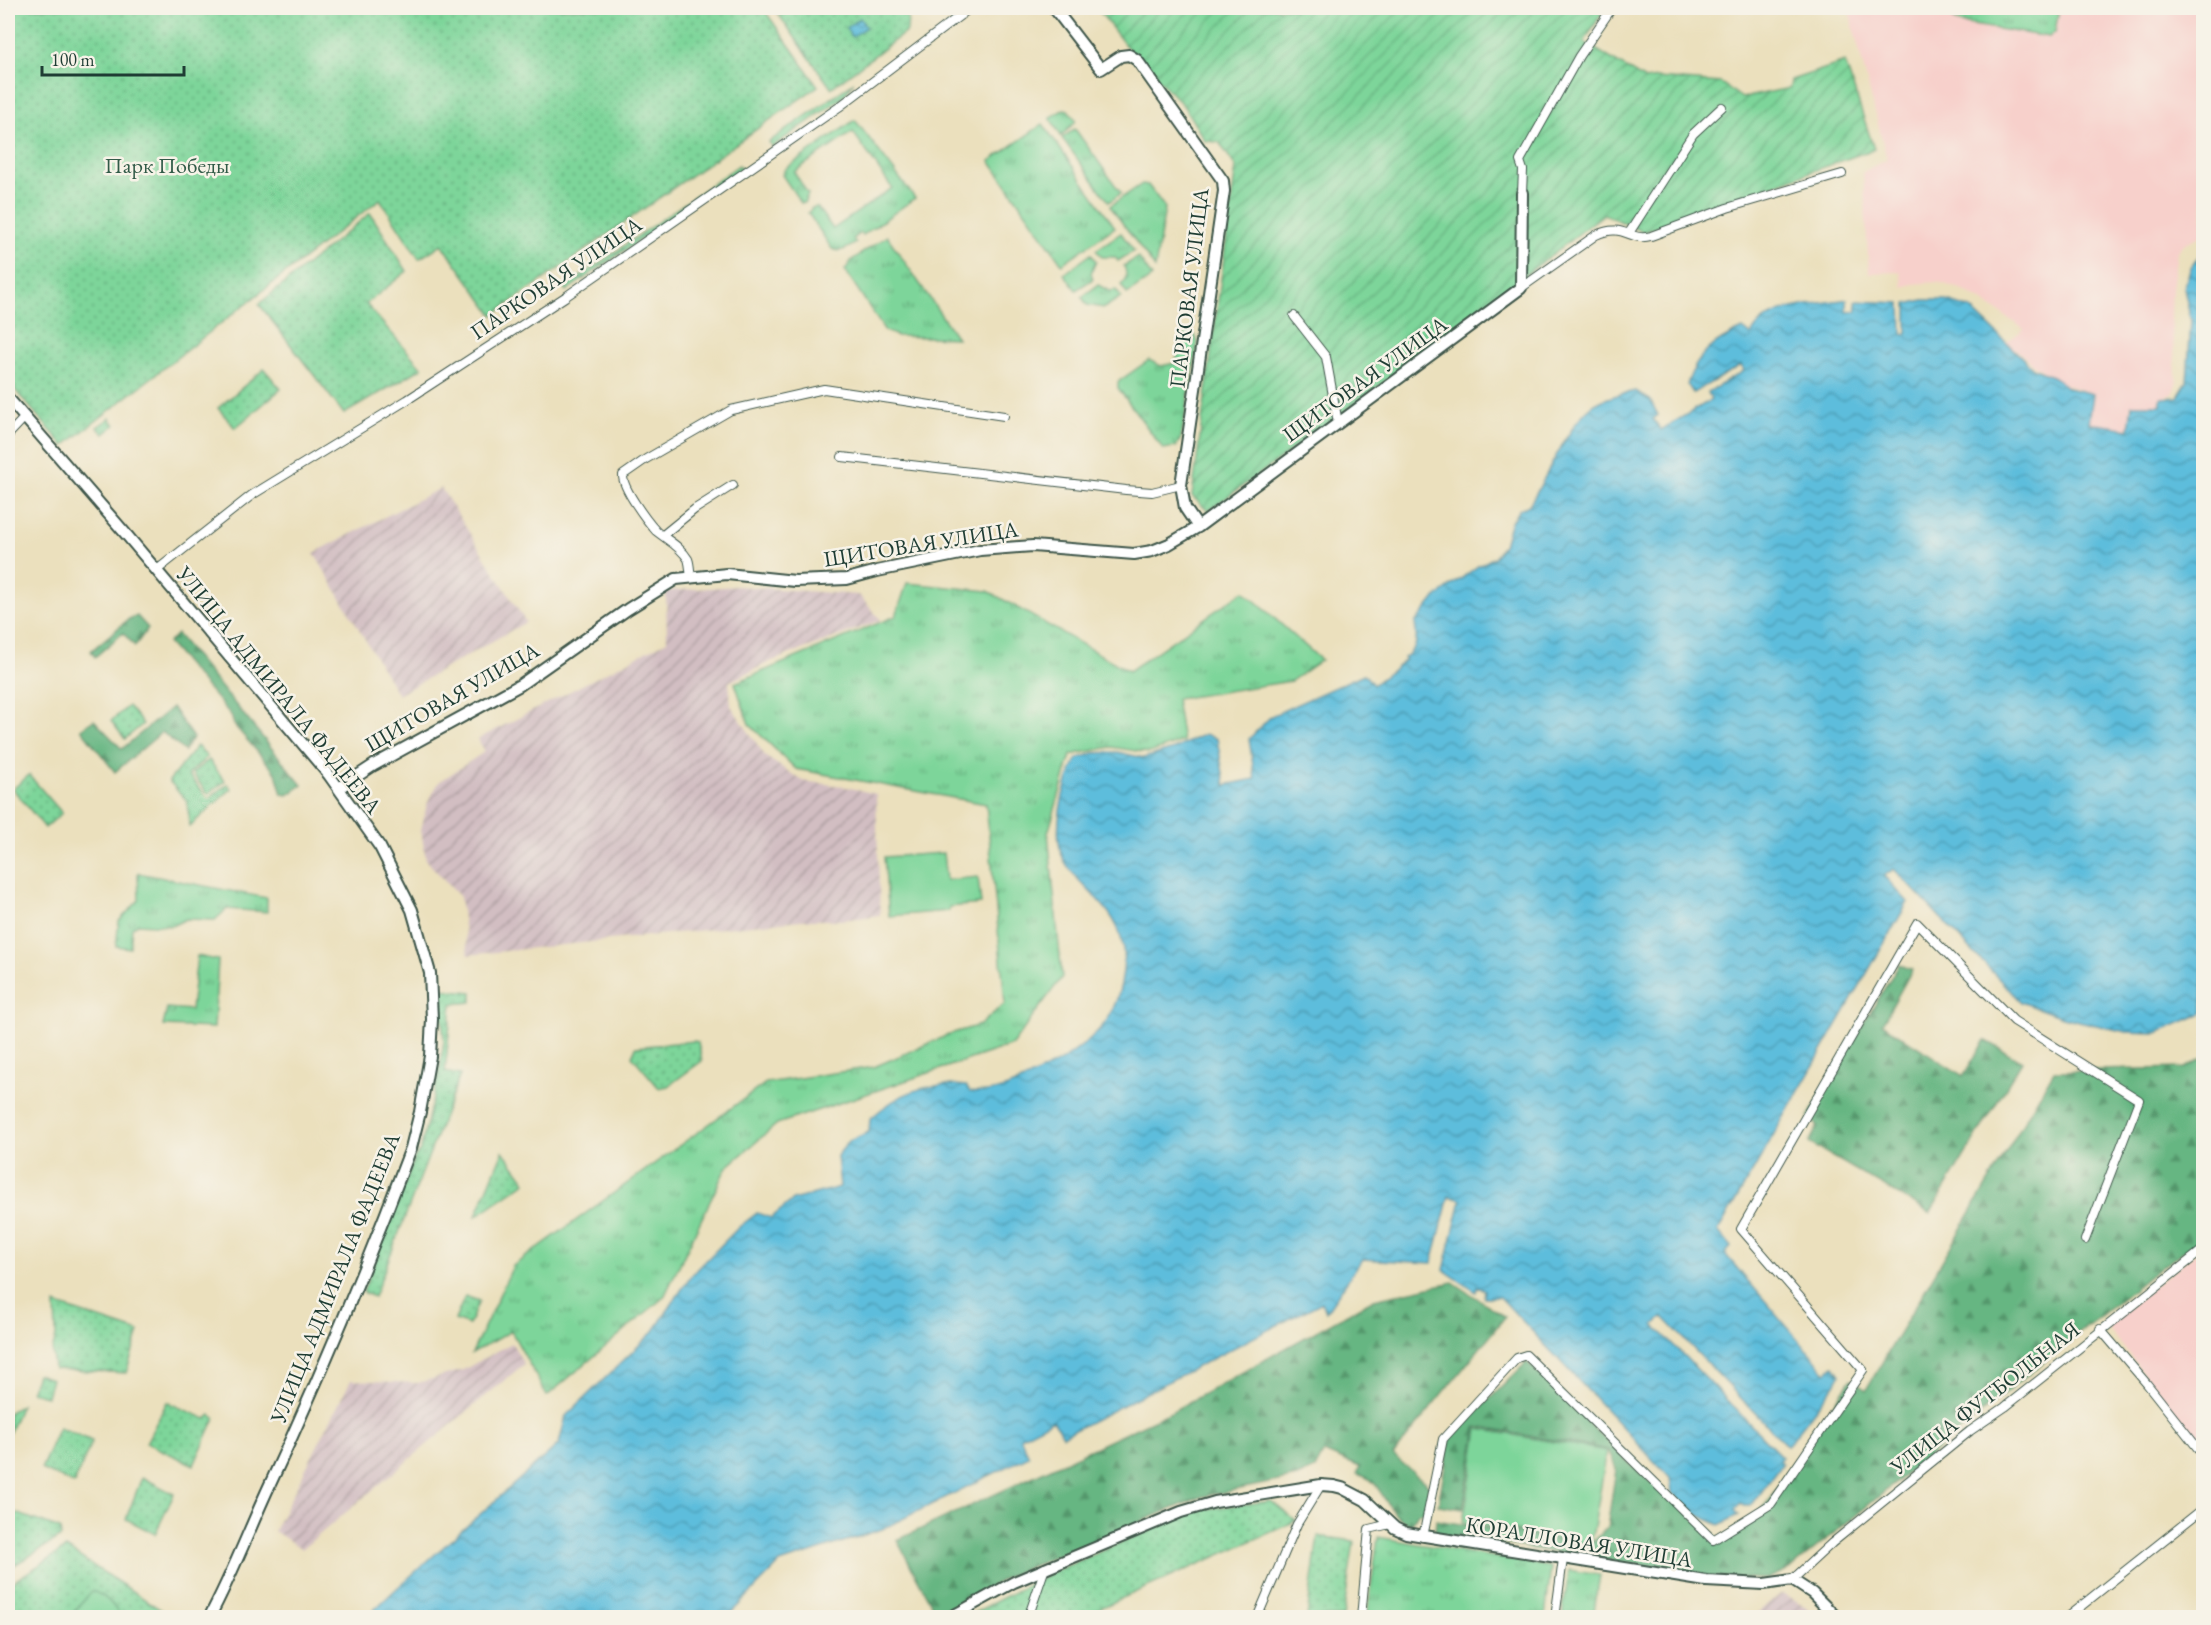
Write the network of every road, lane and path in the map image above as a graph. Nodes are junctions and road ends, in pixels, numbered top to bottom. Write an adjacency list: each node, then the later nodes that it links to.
1 (970, 8): 20 (street, ПАРКОВАЯ УЛИЦА)
2 (1054, 8): 17 (main road, ПАРКОВАЯ УЛИЦА)
3 (1612, 8): 6 (street)
4 (1722, 107): 7 (street)
5 (1842, 174): 7 (street, ЩИТОВАЯ УЛИЦА)
6 (1522, 193): 8 (main road)
7 (1629, 233): 8 (street, ЩИТОВАЯ УЛИЦА)
8 (1521, 288): 13 (main road, ЩИТОВАЯ УЛИЦА)
9 (1294, 316): 13 (street)
10 (8, 398): 12 (main road, УЛИЦА АДМИРАЛА ФАДЕЕВА)
11 (1004, 416): 19 (street)
12 (25, 417): 14 (street); 20 (main road, УЛИЦА АДМИРАЛА ФАДЕЕВА)
13 (1338, 423): 18 (main road, ЩИТОВАЯ УЛИЦА)
14 (8, 435)
15 (842, 457): 17 (street)
16 (733, 485): 19 (street)
17 (1181, 485): 18 (main road, ПАРКОВАЯ УЛИЦА)
18 (1198, 527): 21 (main road, ЩИТОВАЯ УЛИЦА)
19 (663, 535): 21 (street)
20 (157, 570): 22 (main road, УЛИЦА АДМИРАЛА ФАДЕЕВА)
21 (691, 578): 22 (main road, ЩИТОВАЯ УЛИЦА)
22 (339, 788): 34 (main road, УЛИЦА АДМИРАЛА ФАДЕЕВА)
23 (2085, 1240): 30 (street)
24 (2204, 1249): 25 (street, УЛИЦА ФУТБОЛЬНАЯ)
25 (2100, 1329): 26 (street); 33 (street, УЛИЦА ФУТБОЛЬНАЯ)
26 (2204, 1456)
27 (1322, 1485): 29 (main road); 32 (main road); 37 (street)
28 (2204, 1508): 41 (street)
29 (1390, 1524): 30 (main road, КОРАЛЛОВАЯ УЛИЦА); 38 (street)
30 (1423, 1537): 31 (main road, КОРАЛЛОВАЯ УЛИЦА)
31 (1563, 1559): 33 (main road, КОРАЛЛОВАЯ УЛИЦА); 39 (street)
32 (1046, 1568): 35 (main road); 36 (street)
33 (1792, 1580): 40 (main road)
34 (209, 1617)
35 (949, 1617)
36 (1028, 1617)
37 (1257, 1617)
38 (1361, 1617)
39 (1555, 1617)
40 (1837, 1617)
41 (2066, 1617)

